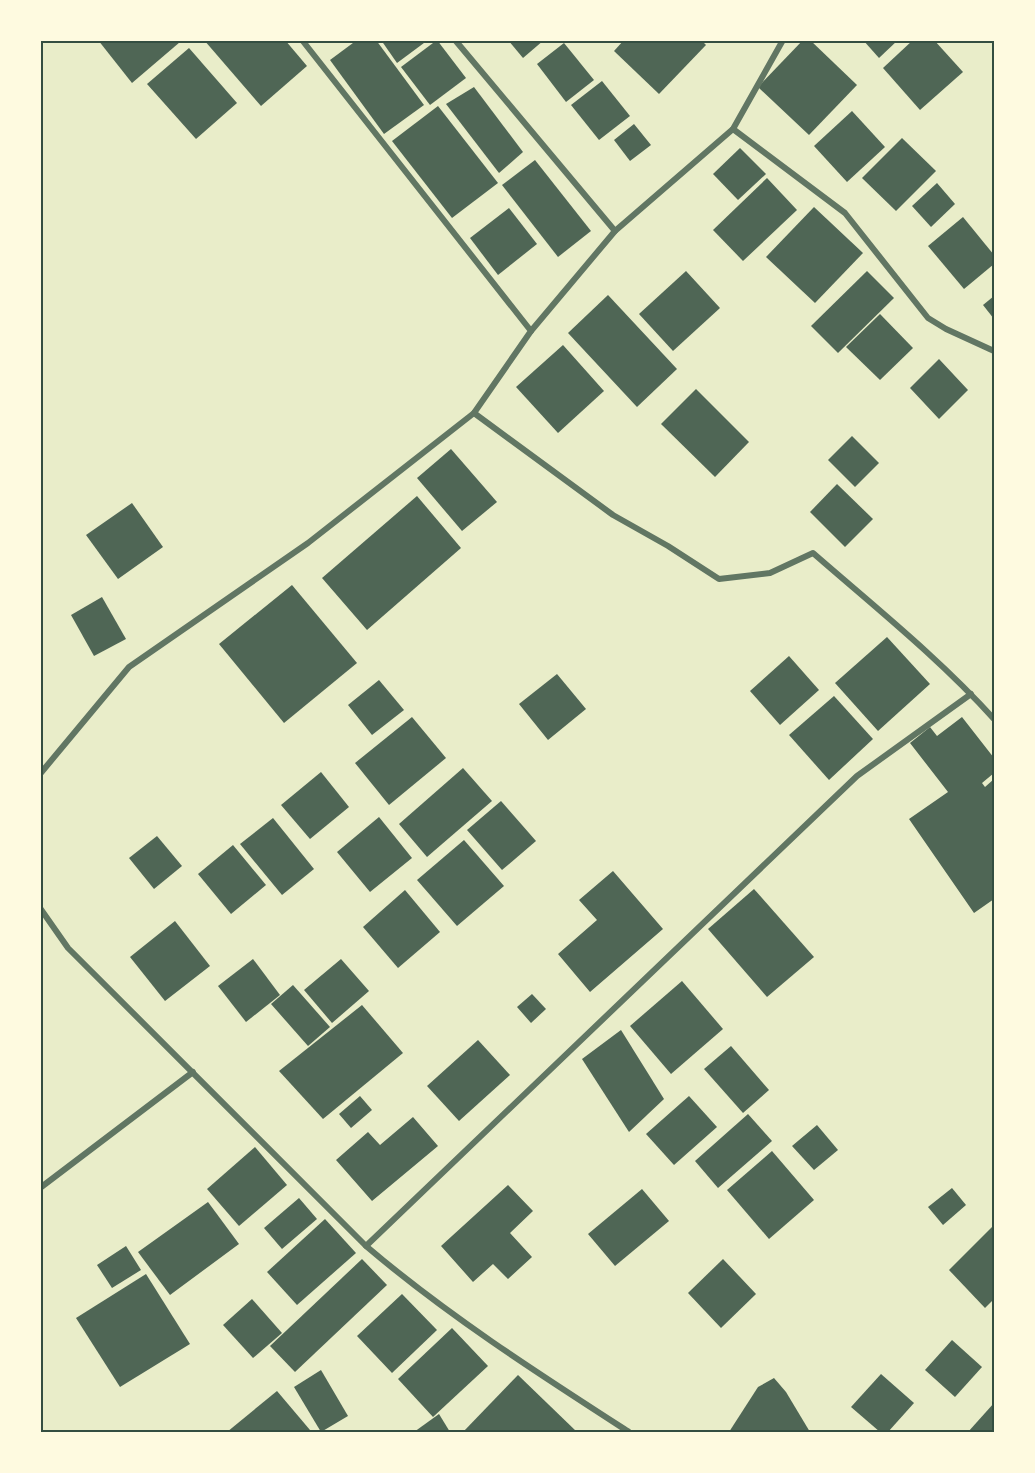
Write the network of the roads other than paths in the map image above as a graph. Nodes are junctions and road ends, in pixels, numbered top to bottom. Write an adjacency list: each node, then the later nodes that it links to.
1 (302, 40): 6 (street)
2 (455, 40): 5 (street)
3 (783, 40): 4 (street)
4 (733, 129): 5 (street); 7 (street)
5 (615, 231): 6 (street)
6 (531, 332): 8 (street)
7 (994, 351)
8 (474, 413): 9 (street); 11 (street)
9 (972, 694): 10 (street); 15 (street)
10 (994, 719)
11 (40, 774)
12 (40, 908): 13 (street)
13 (193, 1072): 14 (street); 15 (street)
14 (40, 1188)
15 (366, 1246): 16 (street)
16 (629, 1432)

